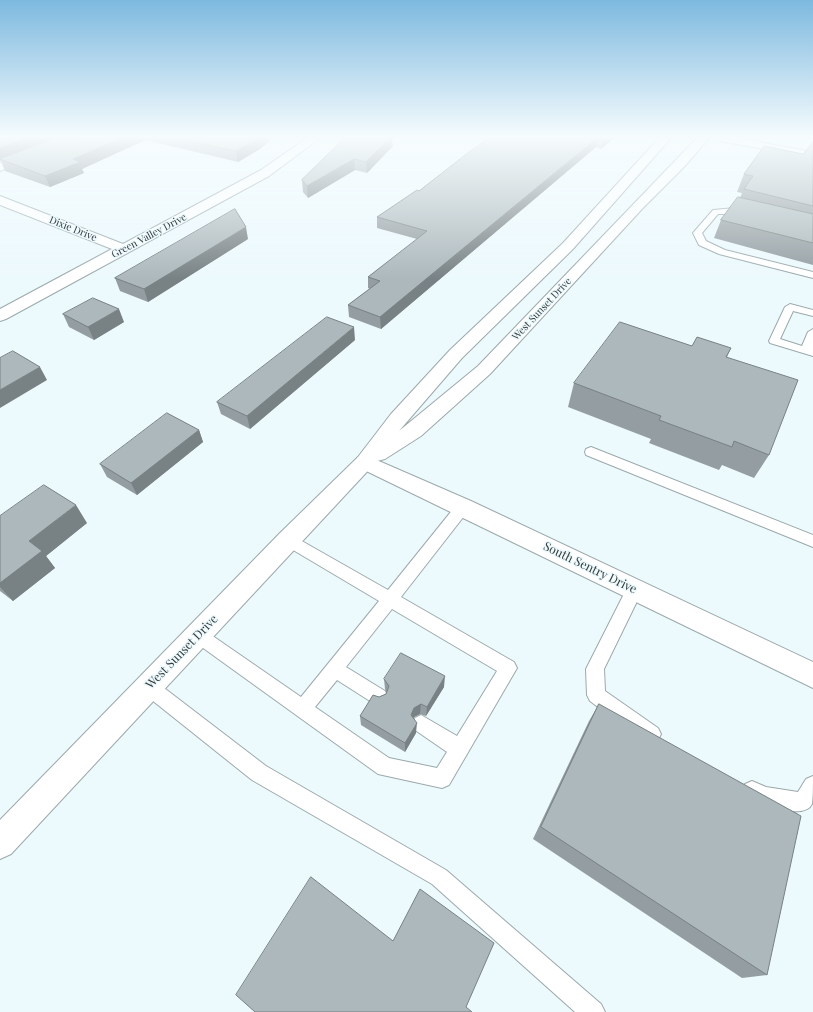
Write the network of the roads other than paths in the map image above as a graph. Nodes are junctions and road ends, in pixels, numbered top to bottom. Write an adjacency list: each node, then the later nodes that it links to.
1 (242, 185): 6 (main road, Green Valley Drive)
2 (623, 185): 13 (main road, West Sunset Drive)
3 (658, 185): 13 (main road, West Sunset Drive)
4 (0, 200): 6 (main road, Dixie Drive)
5 (756, 216): 7 (lane)
6 (124, 249): 9 (main road, Green Valley Drive)
7 (813, 275)
8 (813, 313): 11 (lane)
9 (0, 316)
10 (813, 332): 11 (lane)
11 (809, 352)
12 (591, 452): 16 (lane)
13 (365, 462): 14 (main road, South Sentry Drive); 15 (main road, West Sunset Drive)
14 (463, 507): 17 (main road, South Sentry Drive); 18 (lane)
15 (288, 540): 18 (lane); 19 (main road, West Sunset Drive)
16 (813, 541)
17 (635, 589): 21 (main road, South Sentry Drive); 26 (lane)
18 (390, 600): 20 (lane); 27 (lane)
19 (198, 634): 22 (main road, West Sunset Drive); 24 (lane)
20 (334, 669): 23 (lane); 24 (lane)
21 (813, 675)
22 (149, 687): 30 (main road, West Sunset Drive); 31 (lane)
23 (379, 698)
24 (304, 709): 27 (lane)
25 (421, 724): 27 (lane)
26 (667, 744)
27 (460, 749)
28 (739, 784): 29 (lane)
29 (813, 786)
30 (0, 843)
31 (594, 1012)

